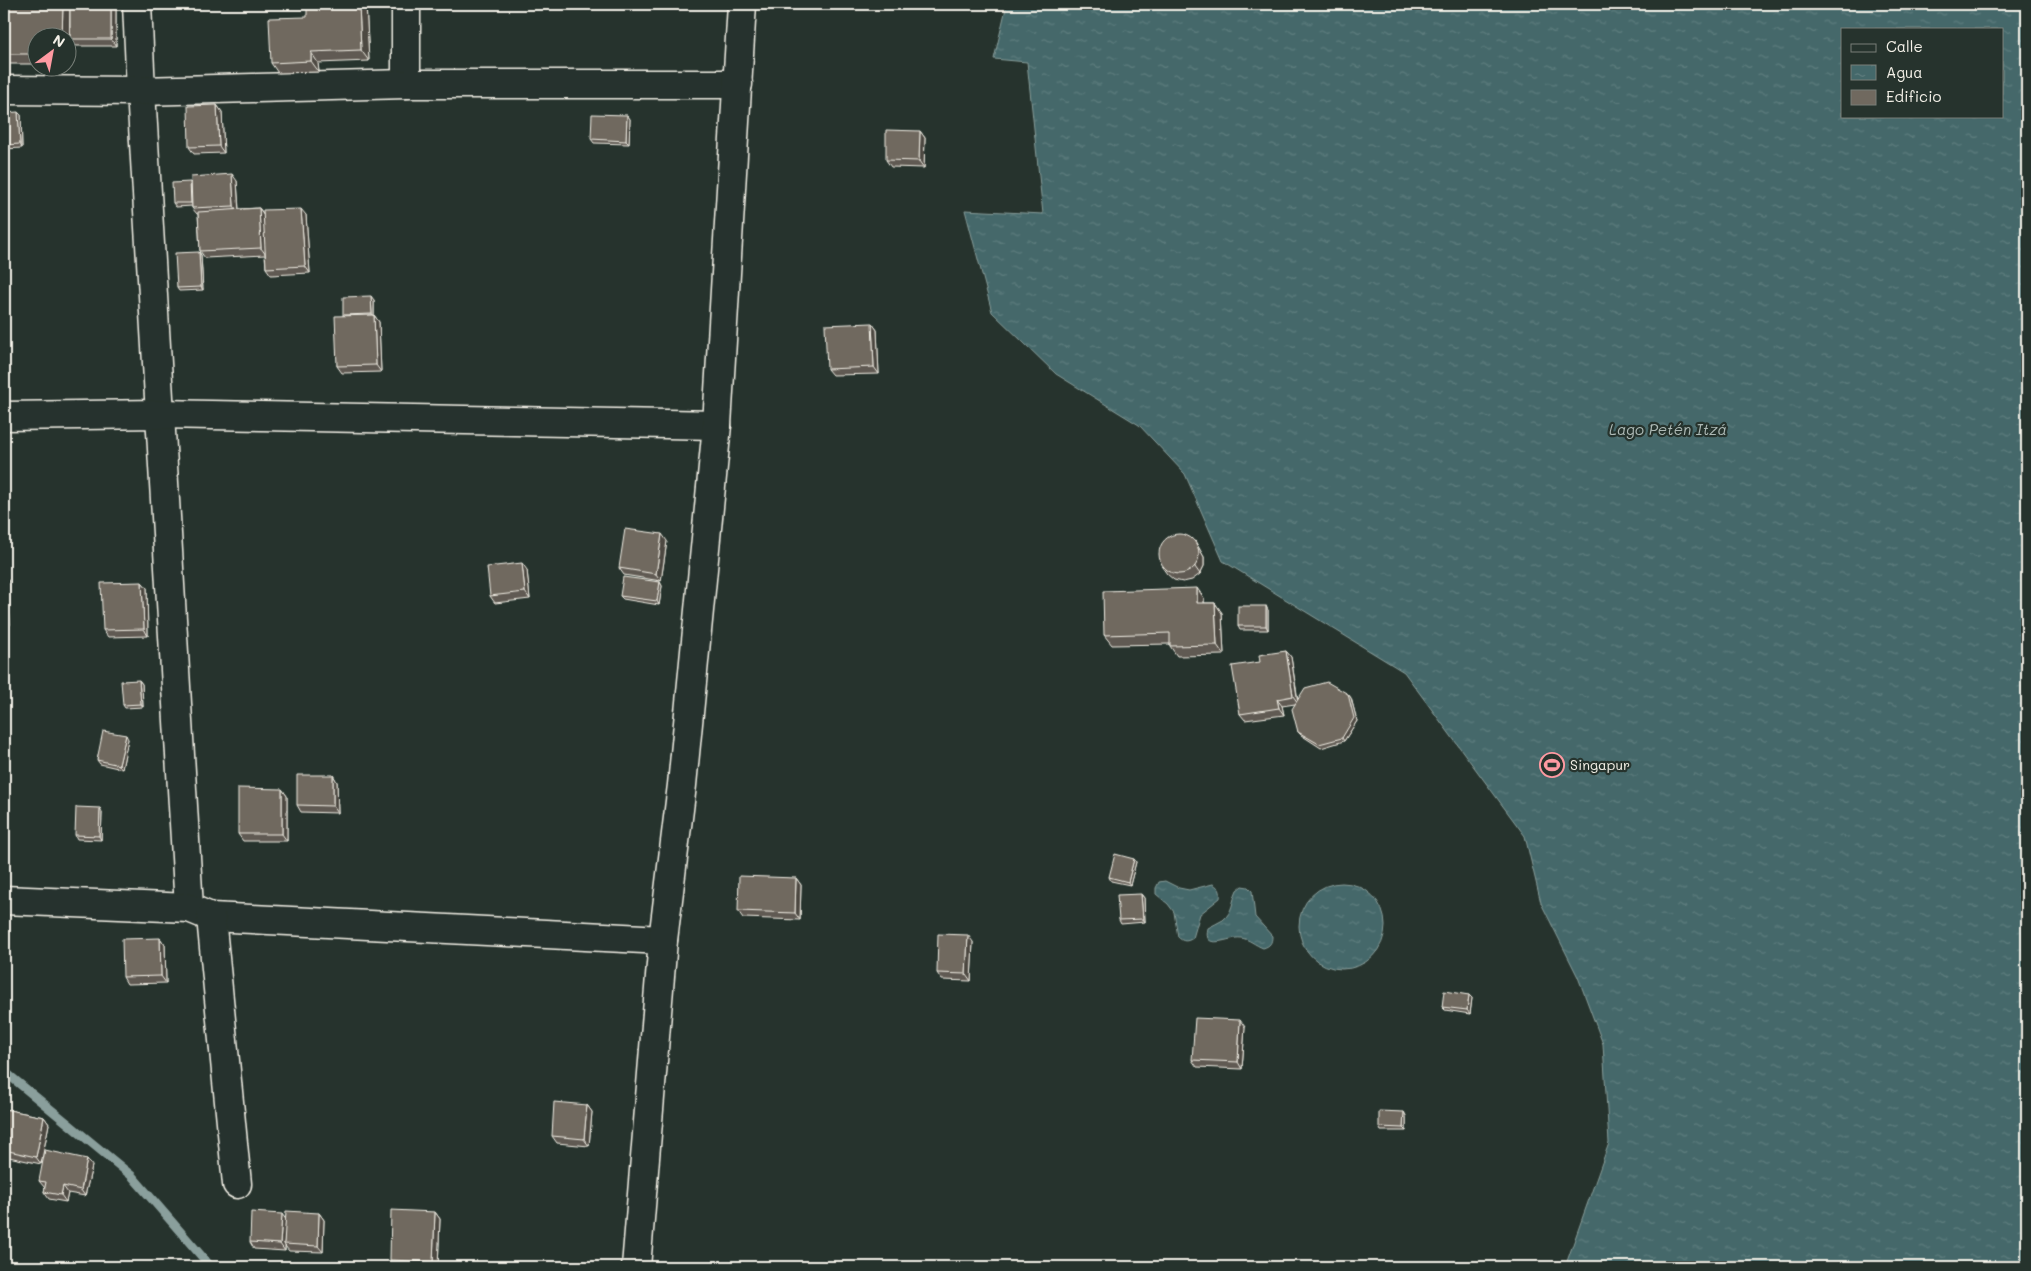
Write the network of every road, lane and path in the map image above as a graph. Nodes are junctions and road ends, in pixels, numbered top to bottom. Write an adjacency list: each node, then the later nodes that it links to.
1 (137, 4): 7 (street)
2 (406, 4): 4 (street)
3 (742, 4): 5 (street)
4 (406, 84): 5 (street); 7 (street)
5 (738, 84): 10 (street)
6 (4, 90): 7 (street)
7 (141, 91): 8 (street)
8 (160, 414): 9 (street); 10 (street); 12 (street)
9 (4, 416)
10 (717, 426): 13 (street)
11 (4, 900): 12 (street)
12 (200, 912): 13 (street); 14 (street)
13 (663, 940): 15 (street)
14 (237, 1184)
15 (636, 1267)

